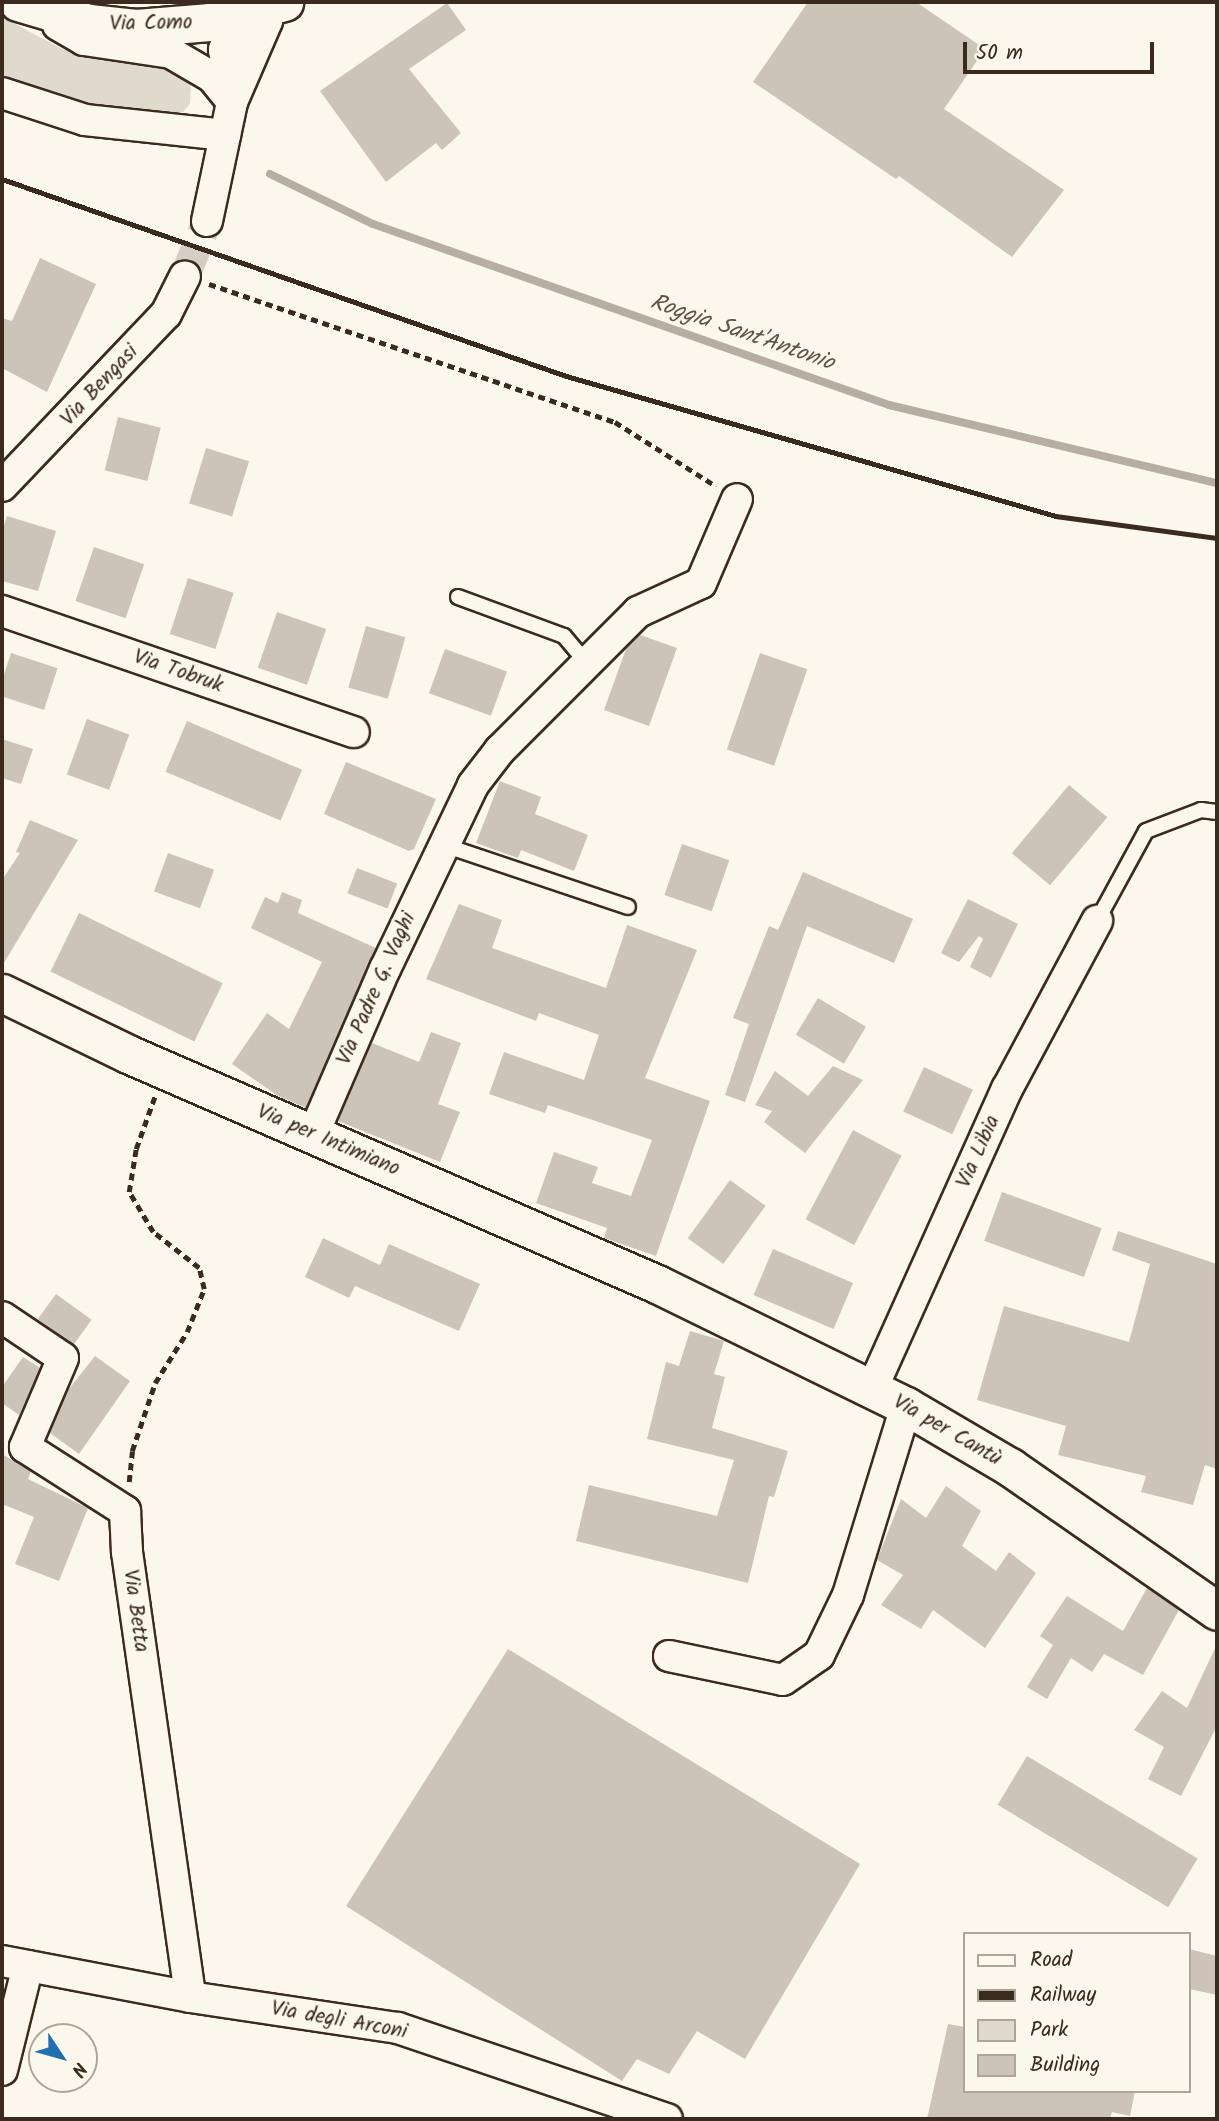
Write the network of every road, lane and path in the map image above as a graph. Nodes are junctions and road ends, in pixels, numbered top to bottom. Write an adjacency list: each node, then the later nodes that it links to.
1 (32, 7): 2 (street, Via Como); 4 (street)
2 (263, 10): 4 (street)
3 (2, 93): 5 (street)
4 (232, 102): 5 (street)
5 (225, 135): 6 (street)
6 (207, 221)
7 (185, 276): 8 (street, Via Bengasi); 9 (path)
8 (2, 486)
9 (737, 499): 12 (street, Via Padre G. Vaghi)
10 (458, 597): 12 (lane)
11 (2, 611): 13 (street, Via Tobruk)
12 (587, 663): 15 (street, Via Padre G. Vaghi)
13 (354, 732)
14 (1217, 812): 17 (lane)
15 (444, 845): 16 (lane); 20 (street, Via Padre G. Vaghi)
16 (628, 907)
17 (1097, 921): 23 (street, Via Libia)
18 (2, 993): 19 (street, Via per Intimiano)
19 (164, 1070): 20 (street, Via per Intimiano); 25 (path)
20 (313, 1135): 21 (street, Via per Intimiano)
21 (657, 1284): 23 (street, Via per Cantù)
22 (2, 1317): 25 (street)
23 (872, 1389): 24 (street, Via per Cantù)
24 (906, 1406): 26 (street, Via per Cantù); 27 (street)
25 (125, 1511): 29 (street, Via Betta)
26 (1217, 1611)
27 (669, 1656)
28 (15, 1963): 29 (street, Via degli Arconi); 30 (street)
29 (190, 1997): 31 (street, Via degli Arconi)
30 (2, 2070)
31 (667, 2119)

